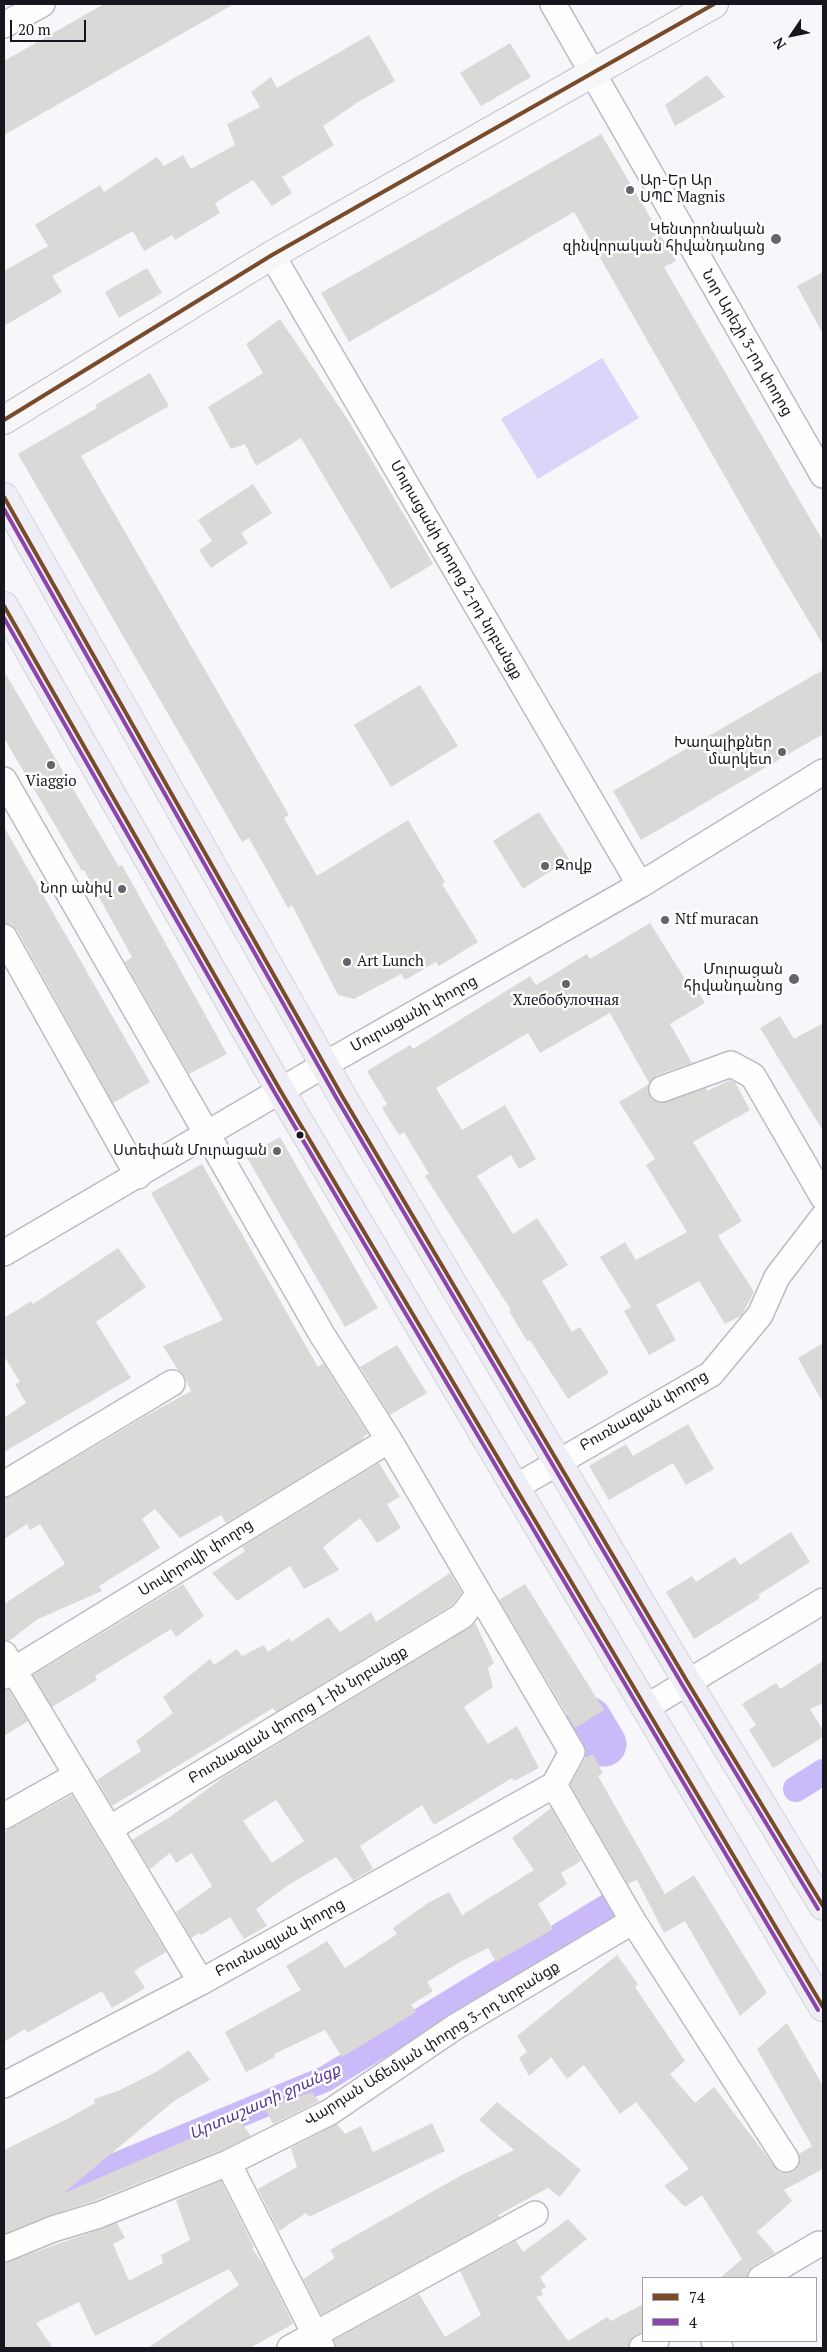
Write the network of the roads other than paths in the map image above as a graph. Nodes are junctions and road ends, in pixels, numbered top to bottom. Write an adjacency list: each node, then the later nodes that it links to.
1 (42, 4): 4 (street)
2 (553, 4): 5 (street, Նոր Արեշի 3-րդ փողոց)
3 (714, 4): 5 (main road)
4 (4, 25)
5 (593, 72): 6 (main road); 8 (street, Նոր Արեշի 3-րդ փողոց)
6 (272, 255): 7 (main road); 13 (street, Մուրացանի փողոց 2-րդ նրբանցք)
7 (4, 420)
8 (823, 474)
9 (4, 497): 15 (main road)
10 (4, 606): 17 (main road)
11 (823, 772): 13 (street, Մուրացանի փողոց)
12 (4, 780): 18 (street)
13 (640, 885): 15 (street, Մուրացանի փողոց)
14 (4, 937): 19 (street)
15 (324, 1064): 17 (street, Մուրացանի փողոց); 25 (main road)
16 (662, 1088): 20 (street)
17 (280, 1090): 18 (street, Մուրացանի փողոց); 27 (main road)
18 (206, 1135): 19 (street, Մուրացանի փողոց); 24 (street)
19 (138, 1176): 22 (street, Մուրացանի փողոց)
20 (823, 1197)
21 (823, 1217): 25 (street, Բուռնազյան փողոց)
22 (4, 1253)
23 (172, 1382): 26 (street)
24 (389, 1440): 28 (street); 30 (street, Սուվորովի փողոց)
25 (557, 1462): 27 (street, Բուռնազյան փողոց); 31 (main road)
26 (4, 1484)
27 (514, 1488): 32 (main road)
28 (479, 1594): 34 (street); 36 (street, Բուռնազյան փողոց 1-ին նրբանցք)
29 (823, 1601): 31 (street)
30 (7, 1667): 33 (street)
31 (688, 1683): 32 (street); 37 (main road)
32 (645, 1708): 40 (main road)
33 (76, 1775): 35 (street); 36 (street)
34 (554, 1785): 38 (street); 39 (street, Բուռնազյան փողոց)
35 (4, 1816)
36 (109, 1829): 39 (street)
37 (823, 1906)
38 (633, 1920): 42 (street); 43 (street, Վարդան Աճեմյան փողոց 3-րդ նրբանցք)
39 (201, 1982): 41 (street, Բուռնազյան փողոց)
40 (823, 2007)
41 (4, 2085)
42 (786, 2159)
43 (228, 2163): 46 (street, Վարդան Աճեմյան փողոց 3-րդ նրբանցք); 48 (street)
44 (536, 2214): 48 (street)
45 (818, 2244): 47 (street)
46 (4, 2249)
47 (763, 2277)
48 (318, 2341): 50 (street)
49 (654, 2342): 51 (street)
50 (290, 2348)
51 (642, 2348)

